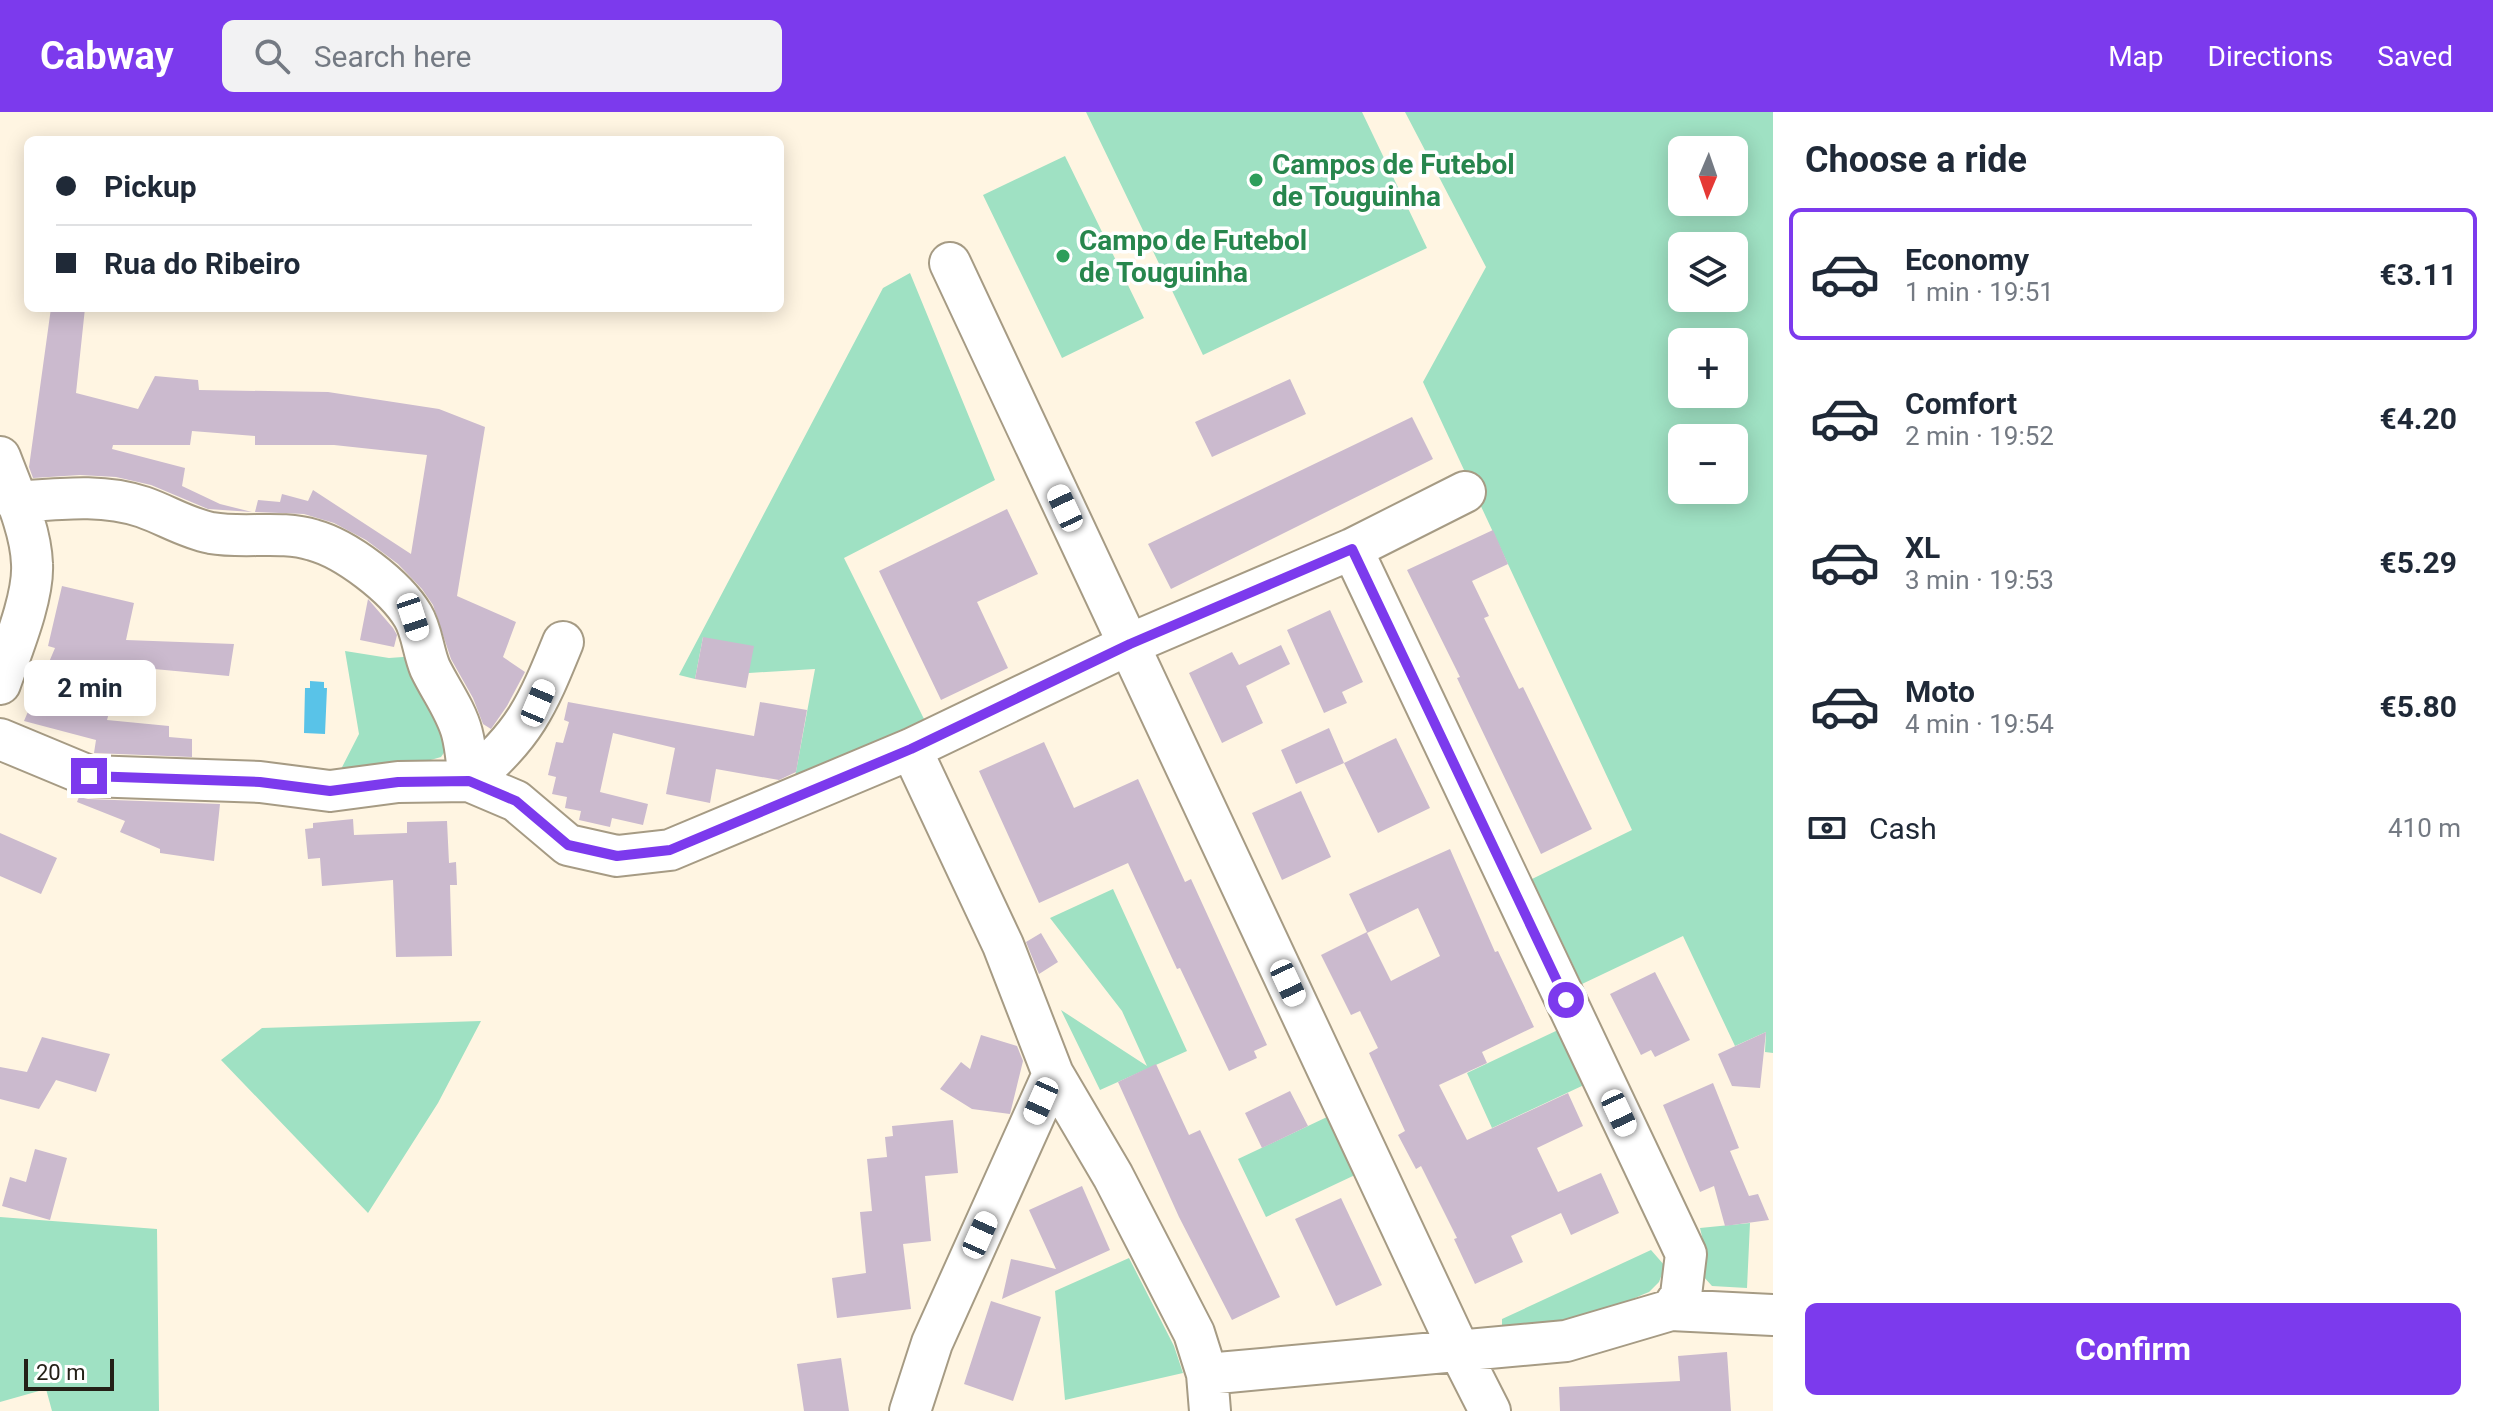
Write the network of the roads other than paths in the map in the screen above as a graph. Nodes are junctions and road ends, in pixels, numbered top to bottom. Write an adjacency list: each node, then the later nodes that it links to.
1 (950, 263): 7 (street)
2 (0, 457): 4 (street)
3 (1465, 492): 5 (street)
4 (16, 502): 8 (street); 11 (street)
5 (1352, 549): 7 (street); 13 (street)
6 (563, 642): 11 (street)
7 (1130, 644): 10 (street); 15 (street)
8 (0, 684)
9 (0, 739): 11 (street)
10 (911, 749): 11 (street); 12 (street)
11 (469, 781)
12 (1053, 1074): 16 (street); 17 (street)
13 (1671, 1310): 14 (street); 15 (street)
14 (1773, 1315)
15 (1459, 1350): 16 (street); 18 (street)
16 (1208, 1393)
17 (910, 1411)
18 (1490, 1411)

